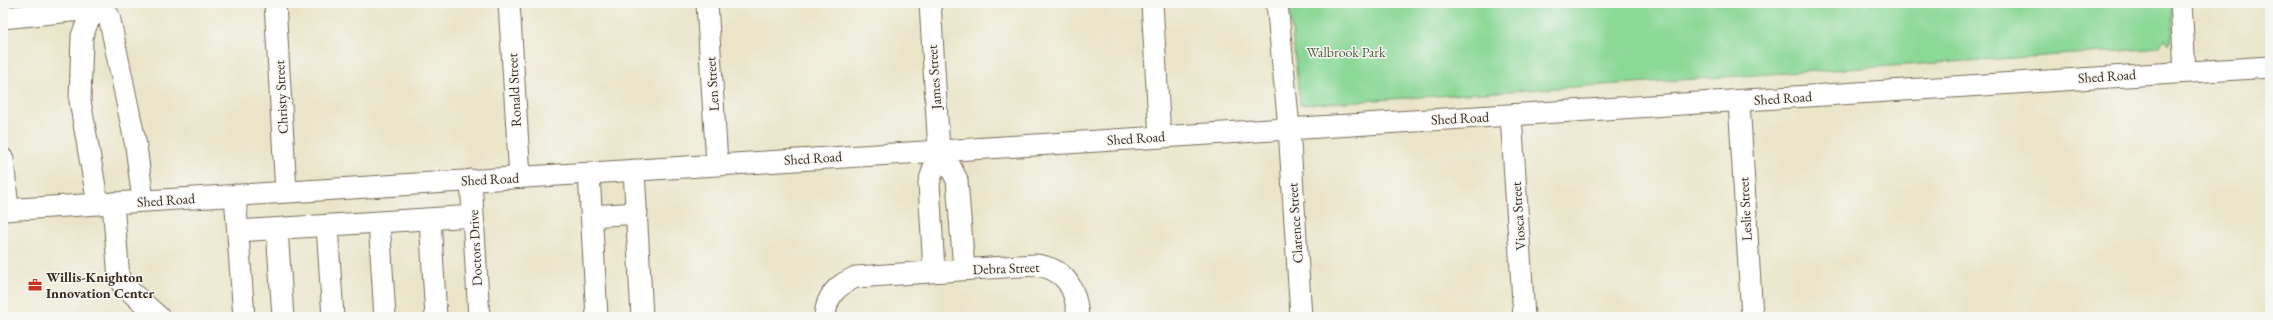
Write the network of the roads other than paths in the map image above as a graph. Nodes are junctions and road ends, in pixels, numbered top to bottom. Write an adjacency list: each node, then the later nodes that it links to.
1 (275, 3): 23 (street, Christy Street)
2 (509, 3): 21 (street, Ronald Street)
3 (707, 3): 18 (street, Len Street)
4 (930, 3): 16 (street, James Street)
5 (1152, 3): 15 (street)
6 (1277, 3): 14 (street, Clarence Street)
7 (2181, 3): 11 (street)
8 (100, 6): 9 (street); 25 (street); 26 (street)
9 (3, 18)
10 (2270, 67): 11 (street, Shed Road)
11 (2185, 71): 12 (street, Shed Road)
12 (1739, 101): 13 (street, Shed Road); 50 (street, Leslie Street)
13 (1511, 115): 14 (street, Shed Road); 49 (street, Viosca Street)
14 (1289, 128): 15 (street, Shed Road); 48 (street, Clarence Street)
15 (1160, 137): 16 (street, Shed Road)
16 (939, 151): 18 (street, Shed Road); 36 (street, James Street); 36 (street)
17 (3, 159): 27 (street)
18 (717, 164): 19 (street, Shed Road)
19 (634, 170): 20 (street, Shed Road); 28 (street)
20 (589, 173): 21 (street, Shed Road); 30 (street)
21 (520, 177): 22 (street, Shed Road)
22 (471, 180): 23 (street, Shed Road); 29 (street, Doctors Drive)
23 (286, 192): 24 (street, Shed Road)
24 (235, 195): 25 (street, Shed Road); 35 (street)
25 (143, 201): 26 (street, Shed Road)
26 (105, 204): 27 (street, Shed Road); 37 (street)
27 (5, 210)
28 (636, 213): 30 (street); 45 (street)
29 (473, 216): 31 (street); 43 (street, Doctors Drive)
30 (592, 216): 44 (street)
31 (430, 219): 32 (street); 42 (street)
32 (379, 222): 33 (street); 41 (street)
33 (326, 226): 34 (street); 40 (street)
34 (277, 229): 35 (street); 39 (street)
35 (238, 231): 38 (street)
36 (949, 270): 46 (street); 47 (street, Debra Street)
37 (159, 317)
38 (244, 317)
39 (283, 317)
40 (333, 317)
41 (385, 317)
42 (436, 317)
43 (479, 317)
44 (597, 317)
45 (642, 317)
46 (825, 317)
47 (1078, 317)
48 (1301, 317)
49 (1524, 317)
50 (1752, 317)

